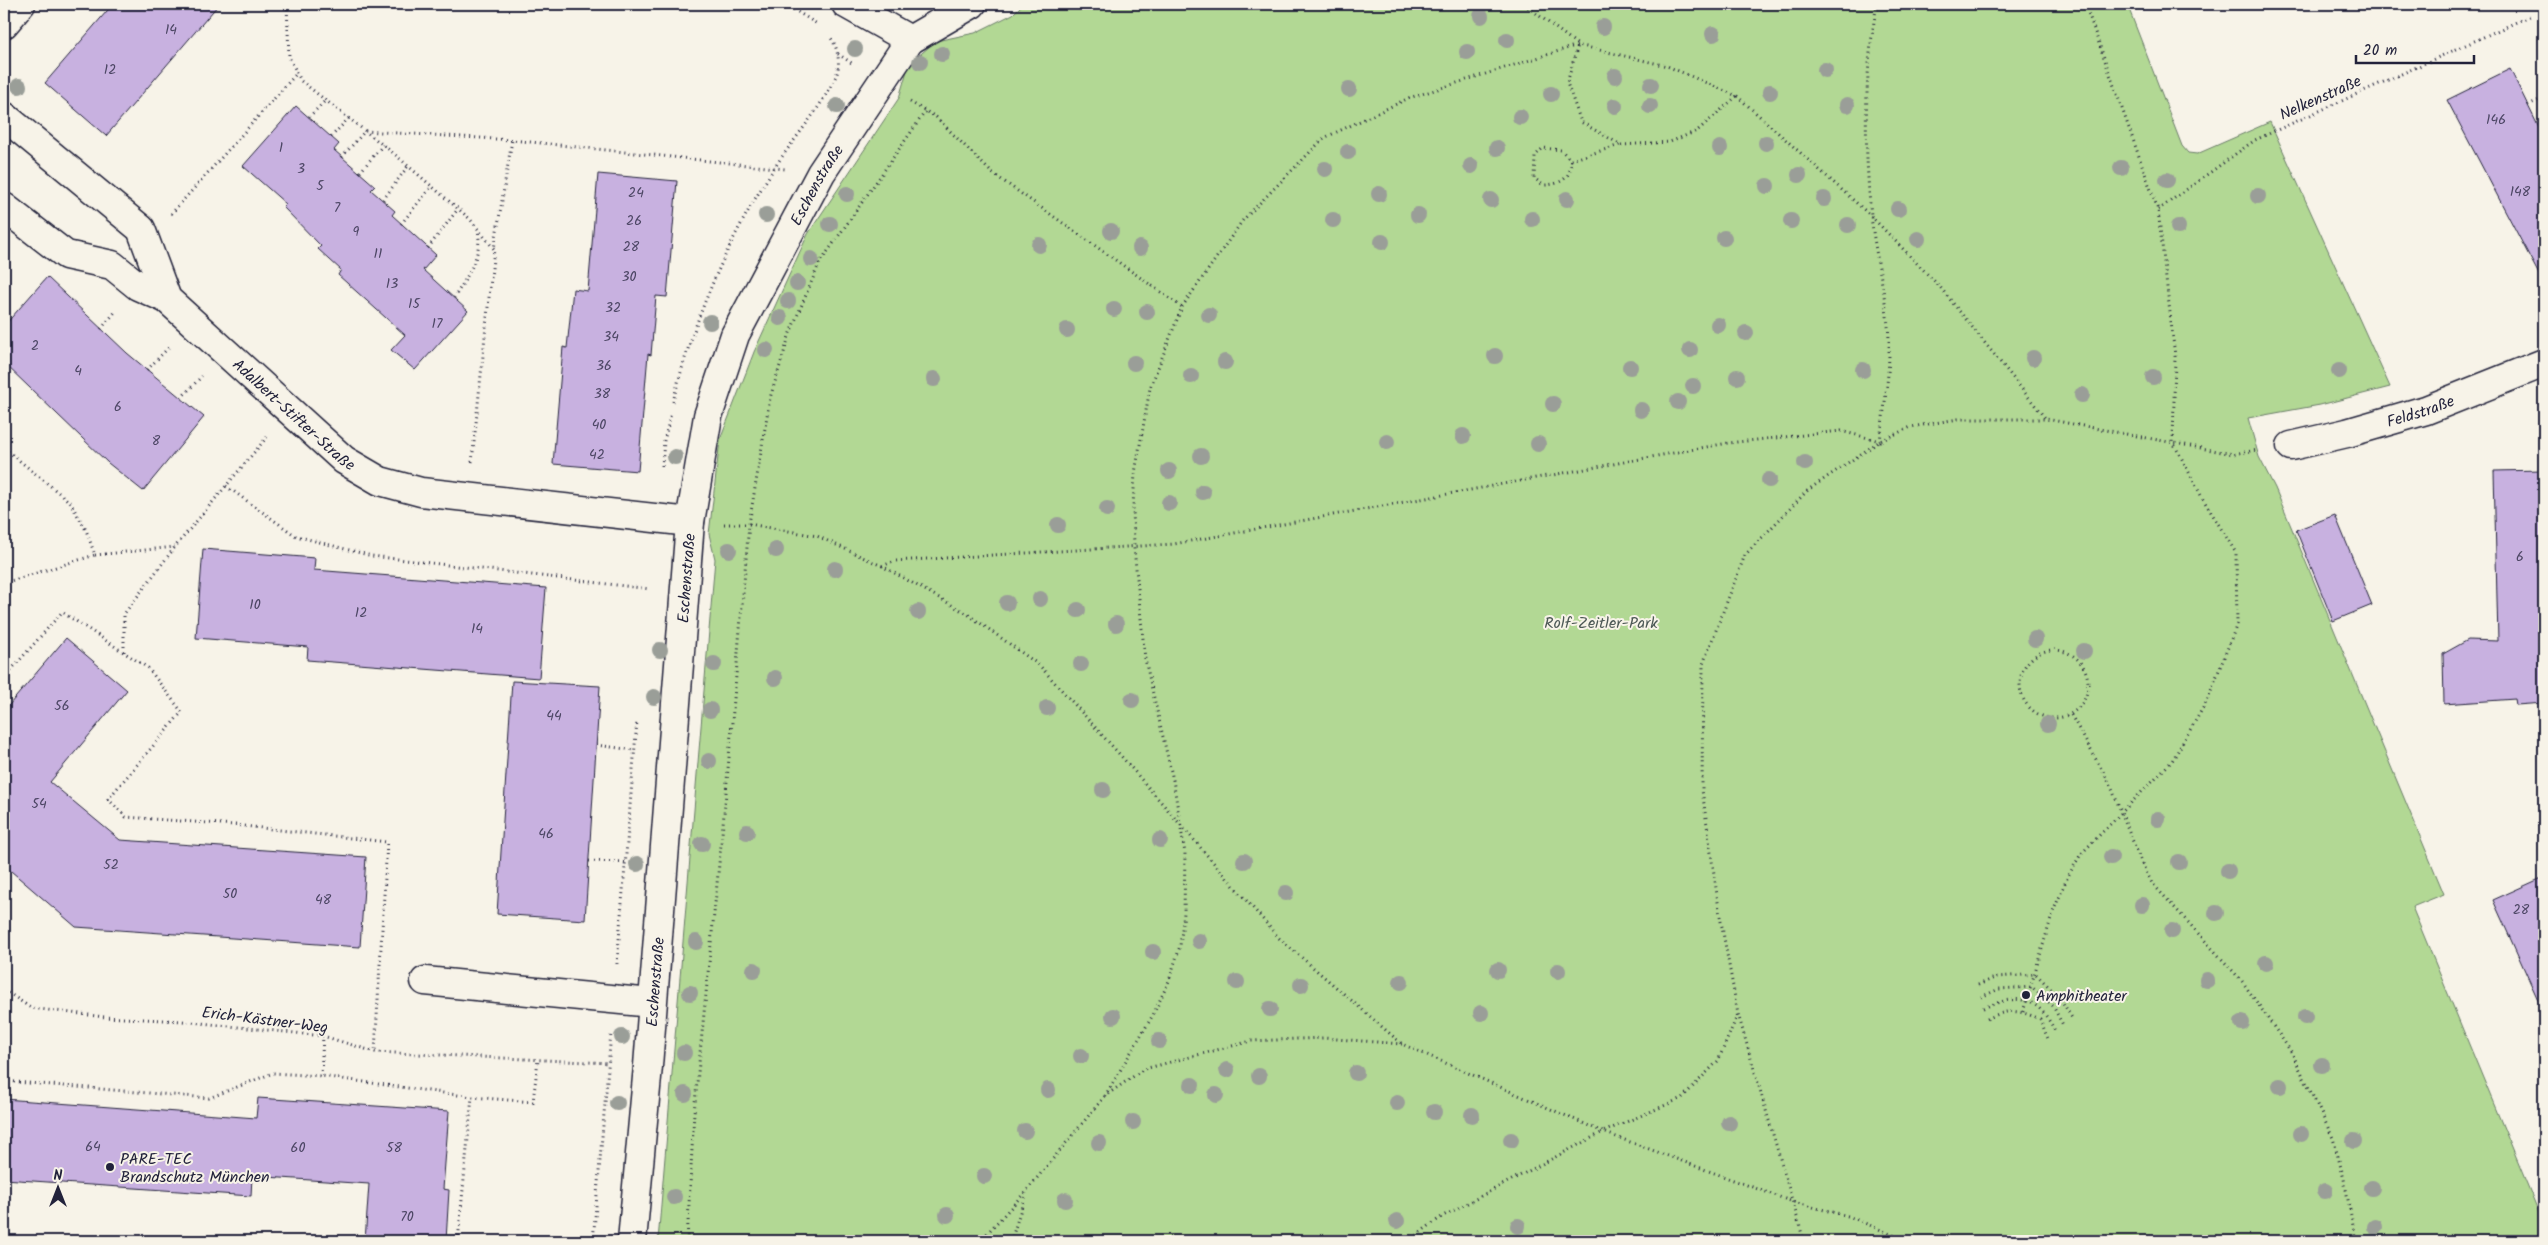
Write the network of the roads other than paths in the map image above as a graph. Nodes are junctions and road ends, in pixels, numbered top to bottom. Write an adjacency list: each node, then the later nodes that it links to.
1 (21, 4): 4 (street)
2 (846, 4): 5 (street)
3 (972, 4): 5 (street, Eschenstraße)
4 (4, 24)
5 (910, 40): 11 (street, Eschenstraße)
6 (4, 116): 8 (street, Adalbert-Stifter-Straße)
7 (4, 207): 8 (street)
8 (167, 299): 11 (street, Adalbert-Stifter-Straße)
9 (2544, 363): 10 (street, Feldstraße)
10 (2291, 446)
11 (690, 522): 13 (street, Eschenstraße)
12 (425, 981): 13 (street)
13 (652, 1003): 14 (street, Eschenstraße)
14 (632, 1241)

